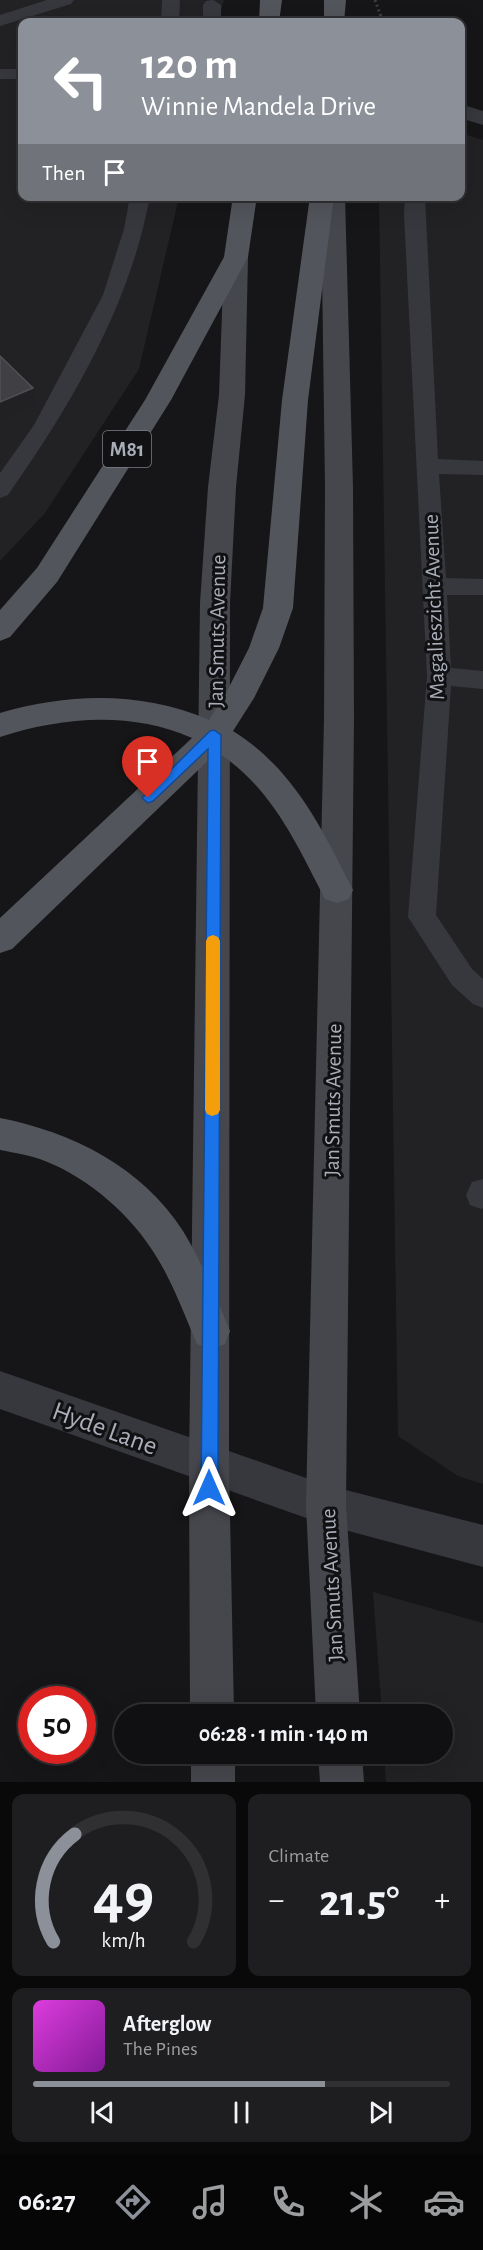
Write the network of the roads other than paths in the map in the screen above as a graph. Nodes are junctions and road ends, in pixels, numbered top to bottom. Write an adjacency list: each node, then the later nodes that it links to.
1 (65, 0): 8 (lane)
2 (171, 0): 5 (lane)
3 (271, 0): 6 (main road)
4 (335, 0): 7 (main road)
5 (170, 18)
6 (269, 18)
7 (334, 18)
8 (0, 21)
9 (1, 74): 10 (lane)
10 (18, 74)
11 (465, 113): 12 (street)
12 (483, 118)
13 (139, 201): 21 (lane)
14 (244, 201): 18 (main road, Jan Smuts Avenue)
15 (321, 201): 28 (main road)
16 (333, 201): 29 (main road, Jan Smuts Avenue)
17 (415, 201): 19 (lane, Magalieszicht Avenue)
18 (236, 257): 24 (main road, M81); 28 (main road, Jan Smuts Avenue)
19 (429, 466): 20 (lane); 22 (lane, Magalieszicht Avenue)
20 (483, 468)
21 (0, 490)
22 (434, 586): 23 (lane); 25 (lane, Magalieszicht Avenue)
23 (483, 587)
24 (0, 630)
25 (439, 676): 26 (lane); 31 (lane, Magalieszicht Avenue)
26 (483, 680)
27 (0, 726): 28 (main road)
28 (214, 735): 29 (main road); 30 (main road); 33 (main road, Jan Smuts Avenue)
29 (337, 890): 36 (main road, Jan Smuts Avenue)
30 (0, 939)
31 (483, 996)
32 (0, 1134): 33 (main road)
33 (211, 1331): 35 (main road, Jan Smuts Avenue)
34 (0, 1390): 35 (street, Hyde Lane)
35 (209, 1466): 36 (street, Hyde Lane); 38 (main road, Jan Smuts Avenue)
36 (326, 1505): 37 (street, Hyde Lane); 39 (main road, Jan Smuts Avenue)
37 (483, 1546)
38 (212, 1704)
39 (337, 1704)
40 (213, 1764): 42 (main road)
41 (341, 1764): 43 (main road)
42 (213, 1782)
43 (342, 1782)

